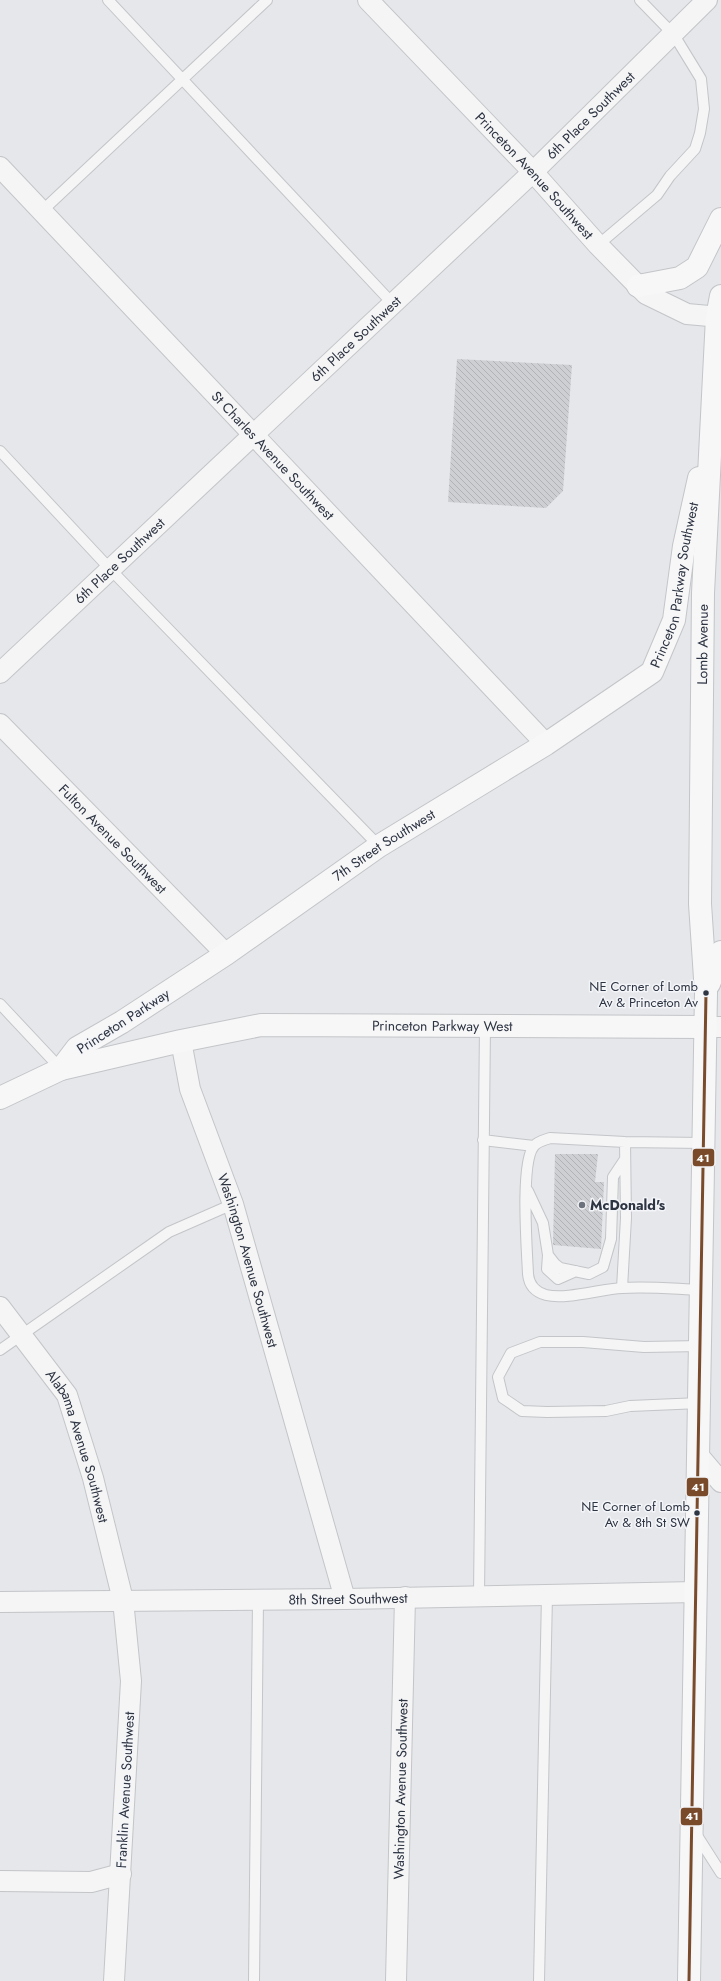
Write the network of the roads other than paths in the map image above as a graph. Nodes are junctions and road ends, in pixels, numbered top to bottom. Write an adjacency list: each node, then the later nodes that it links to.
1 (108, 0): 7 (lane)
2 (267, 0): 7 (lane)
3 (368, 0): 9 (street, Princeton Avenue Southwest)
4 (640, 0): 6 (lane)
5 (707, 0): 6 (street, 6th Place Southwest)
6 (674, 35): 9 (street, 6th Place Southwest); 12 (lane)
7 (183, 79): 10 (lane); 14 (lane)
8 (0, 167): 10 (street, St Charles Avenue Southwest)
9 (533, 172): 12 (street, Princeton Avenue Southwest); 14 (street, 6th Place Southwest)
10 (42, 211): 17 (street, St Charles Avenue Southwest)
11 (721, 219): 13 (main road)
12 (598, 245): 13 (street, Princeton Avenue Southwest)
13 (638, 286): 15 (street, Princeton Avenue Southwest)
14 (392, 304): 17 (street, 6th Place Southwest)
15 (720, 310): 16 (main road, Lomb Avenue)
16 (712, 419): 22 (main road, Princeton Parkway Southwest); 26 (main road, Lomb Avenue)
17 (255, 435): 19 (street, 6th Place Southwest); 22 (street, St Charles Avenue Southwest)
18 (0, 451): 19 (lane)
19 (111, 570): 20 (street, 6th Place Southwest); 23 (lane)
20 (0, 673)
21 (0, 724): 25 (street, Fulton Avenue Southwest)
22 (546, 744): 23 (main road, 7th Street Southwest)
23 (378, 846): 25 (main road, 7th Street Southwest)
24 (721, 952): 26 (main road, Lomb Avenue)
25 (226, 954): 31 (main road, Princeton Parkway)
26 (706, 993): 29 (main road, Lomb Avenue)
27 (0, 1004): 31 (lane)
28 (485, 1026): 29 (main road, Princeton Parkway West); 30 (main road, Princeton Parkway West); 33 (lane)
29 (713, 1027): 35 (main road, Lomb Avenue)
30 (181, 1041): 31 (main road); 39 (street, Washington Avenue Southwest)
31 (62, 1069): 32 (main road, Princeton Parkway)
32 (0, 1098)
33 (484, 1140): 36 (lane); 51 (lane)
34 (626, 1142): 35 (lane); 36 (lane); 37 (lane)
35 (704, 1143): 41 (main road, Lomb Avenue)
36 (534, 1146): 38 (lane)
37 (625, 1159): 38 (lane); 40 (lane)
38 (526, 1188): 40 (lane)
39 (233, 1204): 43 (lane); 53 (street, Washington Avenue Southwest)
40 (622, 1288): 41 (lane)
41 (701, 1290): 44 (main road, Lomb Avenue)
42 (0, 1307): 43 (street, Alabama Avenue Southwest)
43 (21, 1336): 45 (lane); 54 (street, Alabama Avenue Southwest)
44 (701, 1346): 46 (main road, Lomb Avenue); 46 (lane)
45 (0, 1350)
46 (700, 1403): 47 (main road, Lomb Avenue)
47 (698, 1455): 48 (street); 49 (main road, Lomb Avenue)
48 (721, 1482)
49 (696, 1592): 50 (street, 8th Street Southwest); 57 (main road, Lomb Avenue)
50 (547, 1595): 51 (street, 8th Street Southwest); 64 (lane)
51 (479, 1596): 52 (street, 8th Street Southwest)
52 (405, 1598): 53 (street, 8th Street Southwest); 63 (street, Washington Avenue Southwest)
53 (345, 1599): 55 (street, 8th Street Southwest)
54 (123, 1600): 55 (street, 8th Street Southwest); 56 (street, 8th Street Southwest); 59 (street, Franklin Avenue Southwest)
55 (258, 1600): 62 (lane)
56 (0, 1602)
57 (691, 1825): 58 (lane); 65 (main road, Lomb Avenue)
58 (721, 1873)
59 (121, 1874): 60 (street); 61 (street, Franklin Avenue Southwest)
60 (0, 1881)
61 (114, 1981)
62 (254, 1981)
63 (396, 1981)
64 (539, 1981)
65 (688, 1981)

